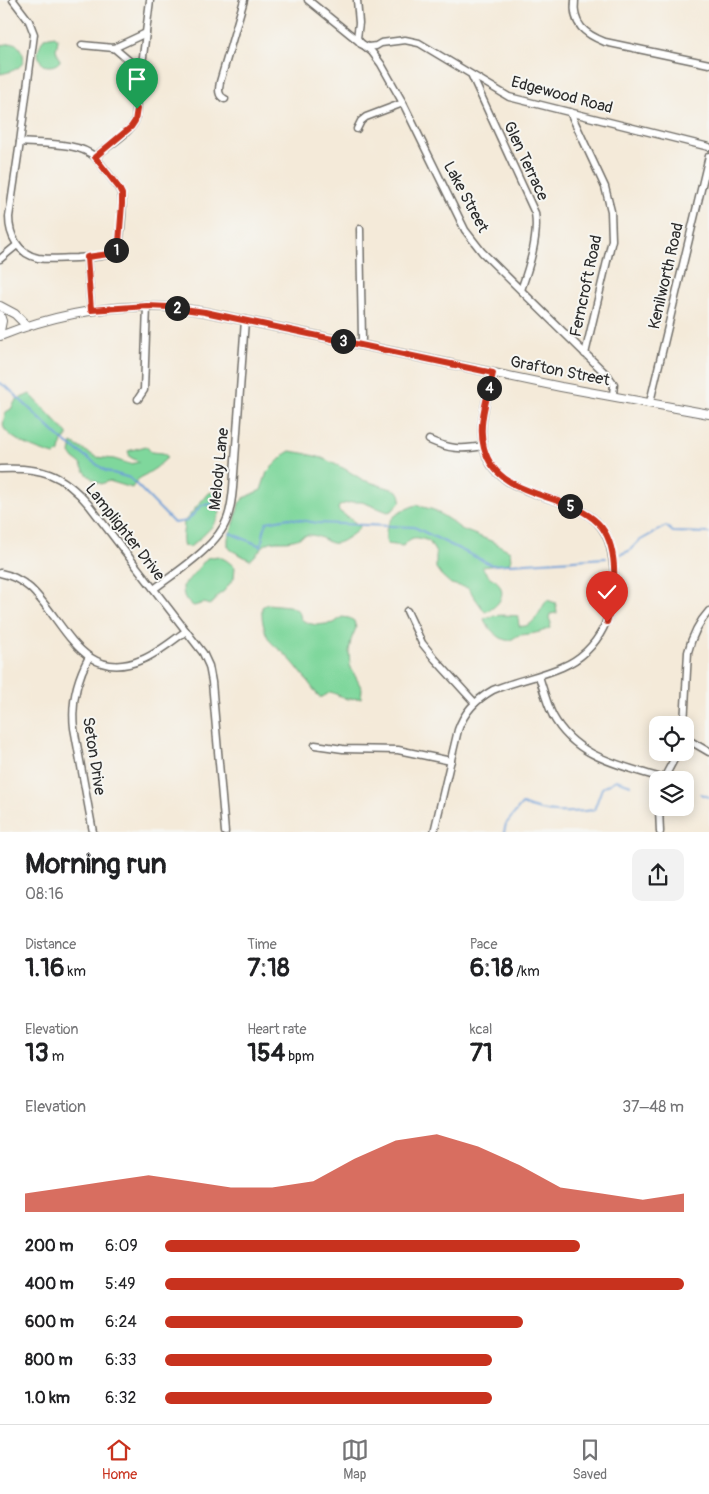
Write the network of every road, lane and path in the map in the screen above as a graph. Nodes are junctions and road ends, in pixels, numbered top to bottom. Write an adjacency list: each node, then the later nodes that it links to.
1 (12, 0): 18 (street)
2 (150, 0): 7 (street)
3 (244, 0): 14 (street)
4 (308, 0): 8 (street, Lake Street)
5 (357, 0): 8 (street)
6 (575, 0): 11 (street)
7 (146, 33): 10 (street); 12 (street)
8 (361, 44): 13 (street, Edgewood Road); 15 (street, Lake Street)
9 (82, 45): 10 (street)
10 (114, 48): 12 (street)
11 (709, 64)
12 (140, 70): 21 (street)
13 (472, 75): 16 (street, Edgewood Road); 26 (street, Glen Terrace)
14 (225, 99)
15 (403, 103): 17 (street); 26 (street, Lake Street)
16 (570, 112): 19 (street, Edgewood Road); 36 (street, Ferncroft Road)
17 (357, 129)
18 (20, 142): 21 (street); 23 (street)
19 (709, 147)
20 (709, 156): 40 (street, Kenilworth Road)
21 (95, 157): 24 (street)
22 (360, 229): 35 (street)
23 (17, 245): 24 (street); 25 (street)
24 (87, 257): 29 (street)
25 (0, 259)
26 (522, 290): 36 (street, Lake Street)
27 (0, 306): 32 (main road)
28 (147, 306): 29 (main road, Grafton Street); 31 (main road, Grafton Street); 39 (street)
29 (91, 310): 32 (main road, Grafton Street)
30 (0, 315): 33 (main road)
31 (245, 320): 35 (main road, Grafton Street); 46 (street, Melody Lane)
32 (27, 326): 34 (main road, Grafton Street)
33 (0, 331)
34 (0, 336)
35 (360, 345): 37 (main road, Grafton Street)
36 (585, 354): 38 (street, Lake Street)
37 (493, 373): 38 (main road, Grafton Street); 43 (street)
38 (613, 395): 40 (main road, Grafton Street)
39 (138, 399)
40 (650, 402): 41 (main road, Grafton Street)
41 (709, 414)
42 (429, 440): 43 (street)
43 (483, 446): 51 (street)
44 (0, 469): 46 (street, Lamplighter Drive)
45 (0, 573): 50 (street)
46 (154, 590): 49 (street, Lamplighter Drive)
47 (407, 610): 52 (street)
48 (709, 611): 53 (street)
49 (186, 631): 50 (street); 61 (street, Lamplighter Drive)
50 (89, 657): 60 (street, Seton Drive)
51 (539, 676): 52 (street); 58 (street)
52 (475, 703): 57 (street)
53 (684, 716)
54 (694, 743): 56 (street)
55 (315, 745): 57 (street)
56 (709, 752)
57 (450, 761): 62 (street)
58 (649, 775)
59 (660, 816): 63 (street)
60 (93, 832)
61 (225, 832)
62 (434, 832)
63 (660, 832)

